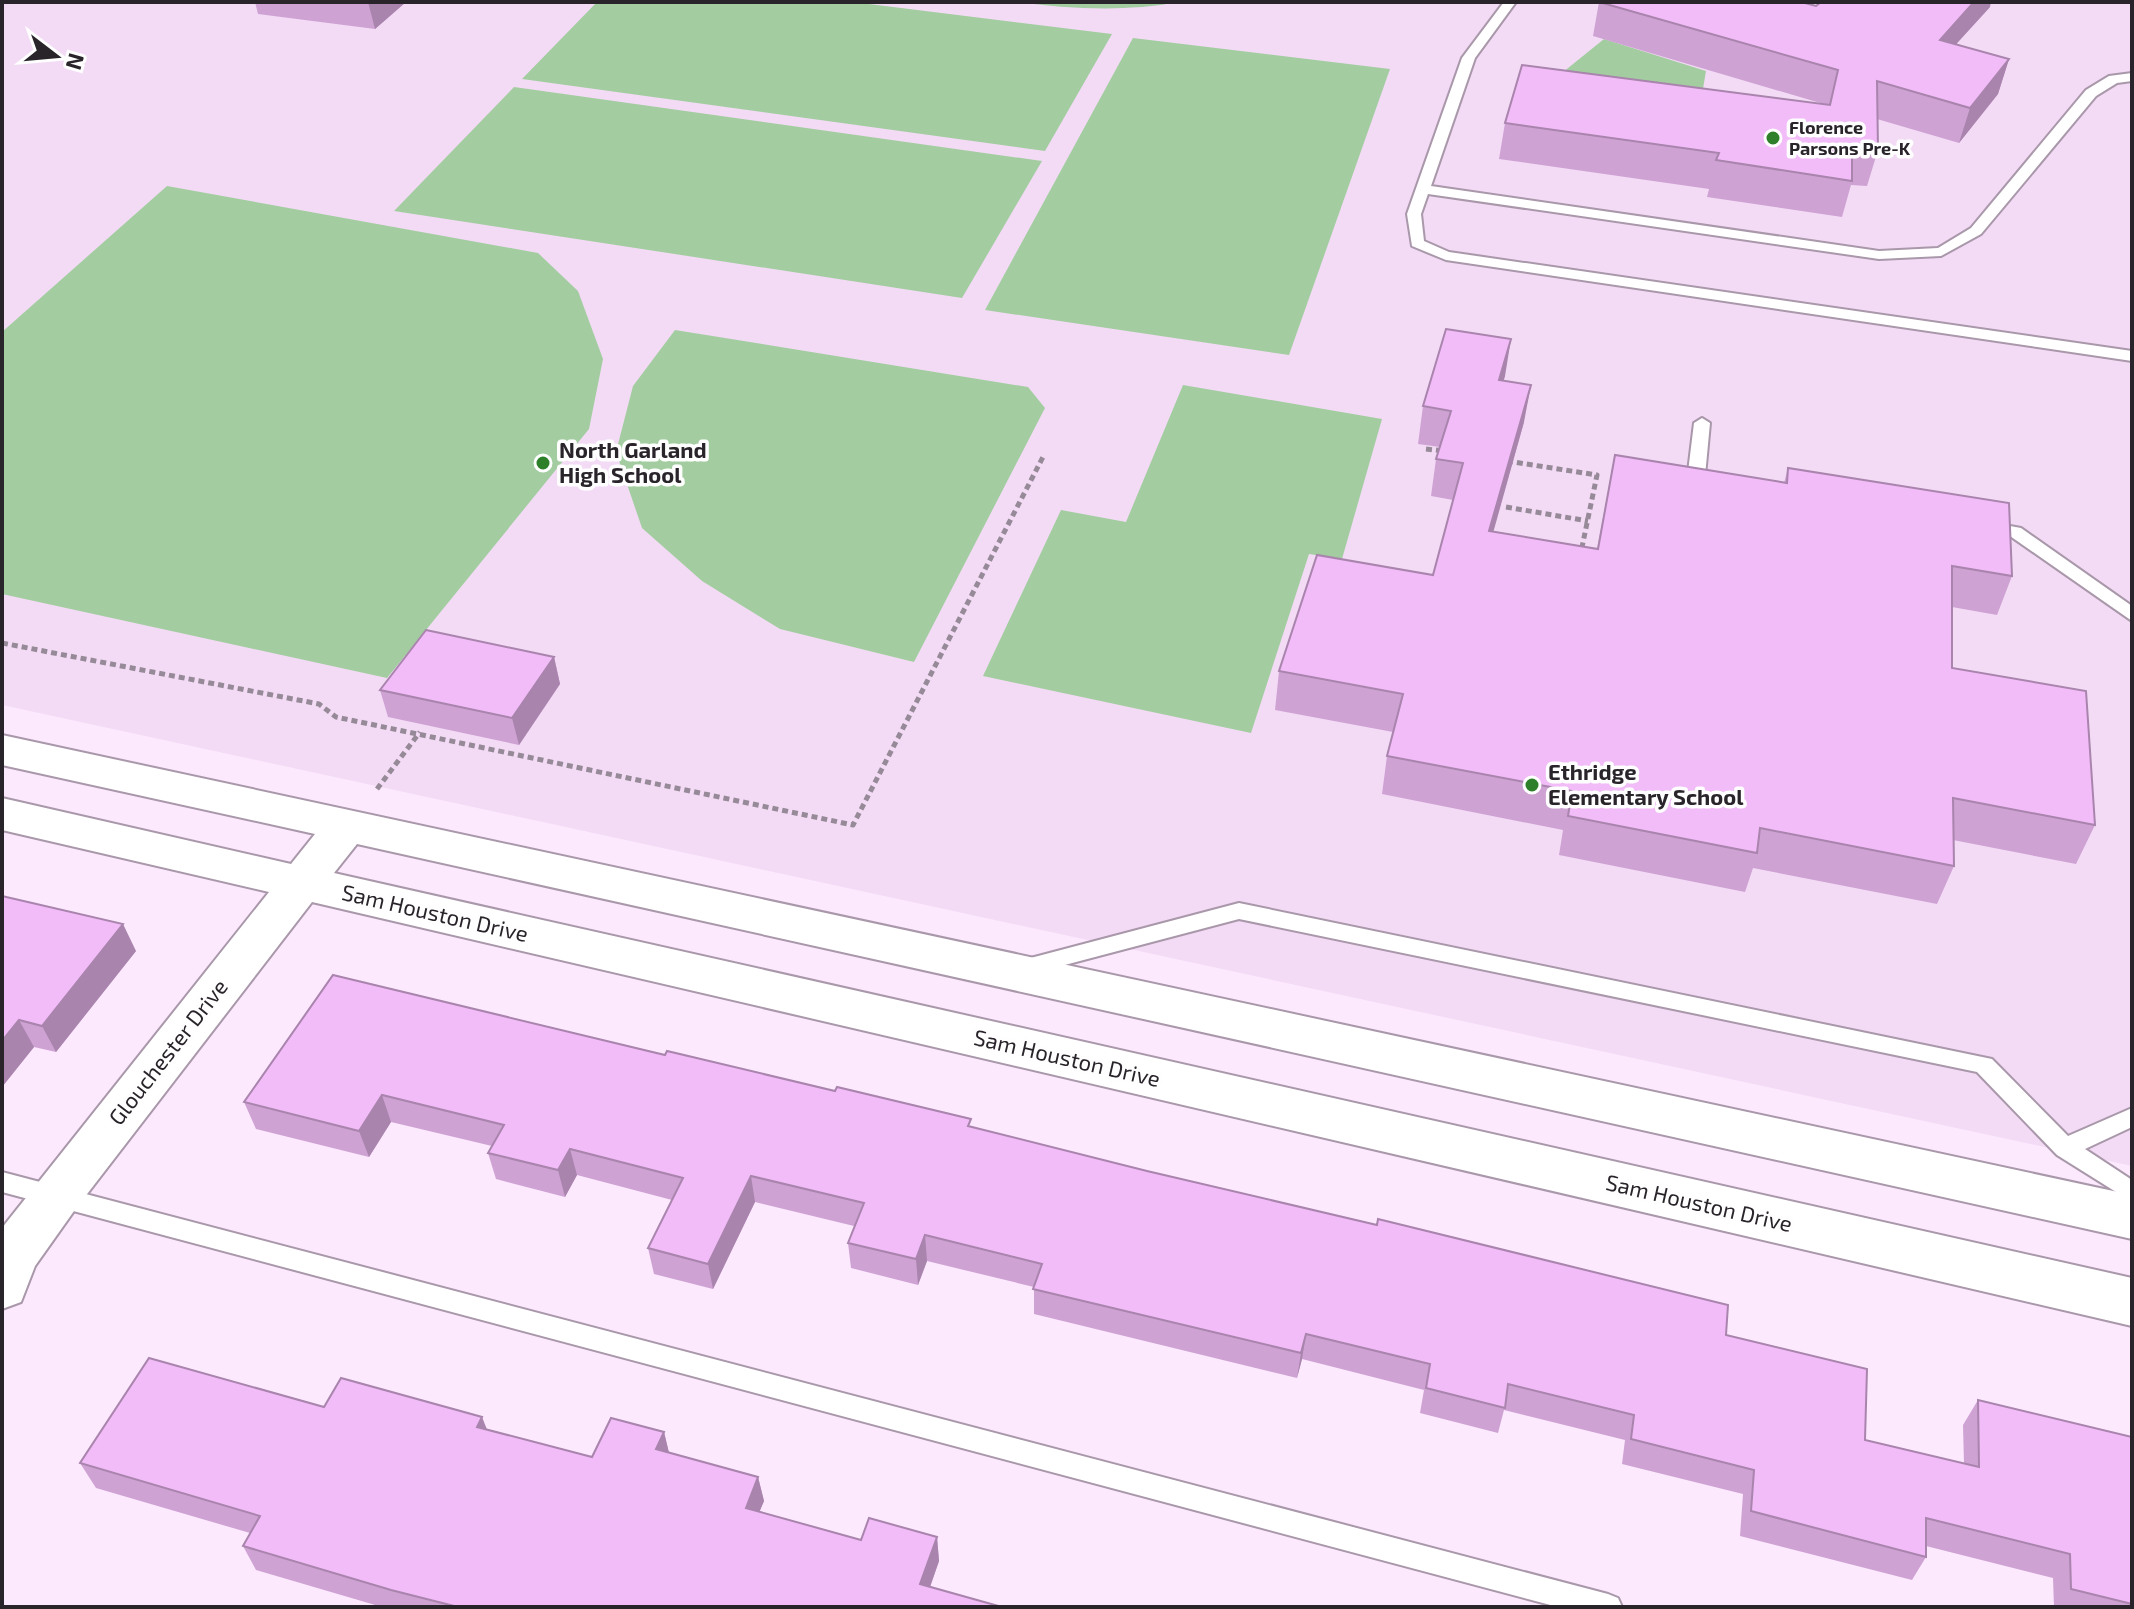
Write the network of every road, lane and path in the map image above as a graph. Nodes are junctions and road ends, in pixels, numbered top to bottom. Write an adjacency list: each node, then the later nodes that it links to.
1 (1510, 2): 3 (lane)
2 (2132, 77): 3 (lane)
3 (1423, 189): 4 (lane)
4 (2132, 356)
5 (1702, 423): 10 (lane)
6 (1426, 449): 7 (path)
7 (1452, 453)
8 (1044, 455): 17 (path)
9 (1492, 458): 12 (path)
10 (1727, 485)
11 (1506, 507): 12 (path)
12 (1588, 521): 14 (path)
13 (1969, 524): 15 (lane)
14 (1578, 565)
15 (2132, 615)
16 (2, 643): 17 (path)
17 (420, 732): 19 (path)
18 (2, 750): 21 (street)
19 (375, 791)
20 (2, 814): 22 (street, Sam Houston Drive)
21 (346, 826): 22 (street, Glouchester Drive); 23 (street)
22 (302, 882): 28 (street, Glouchester Drive); 31 (street, Sam Houston Drive)
23 (1010, 972): 25 (lane); 29 (street)
24 (2132, 1117): 25 (lane)
25 (2065, 1148): 27 (lane)
26 (2, 1182): 28 (lane)
27 (2132, 1192)
28 (56, 1196): 30 (street, Glouchester Drive); 32 (lane)
29 (2132, 1217)
30 (2, 1286)
31 (2132, 1302)
32 (1608, 1607)

